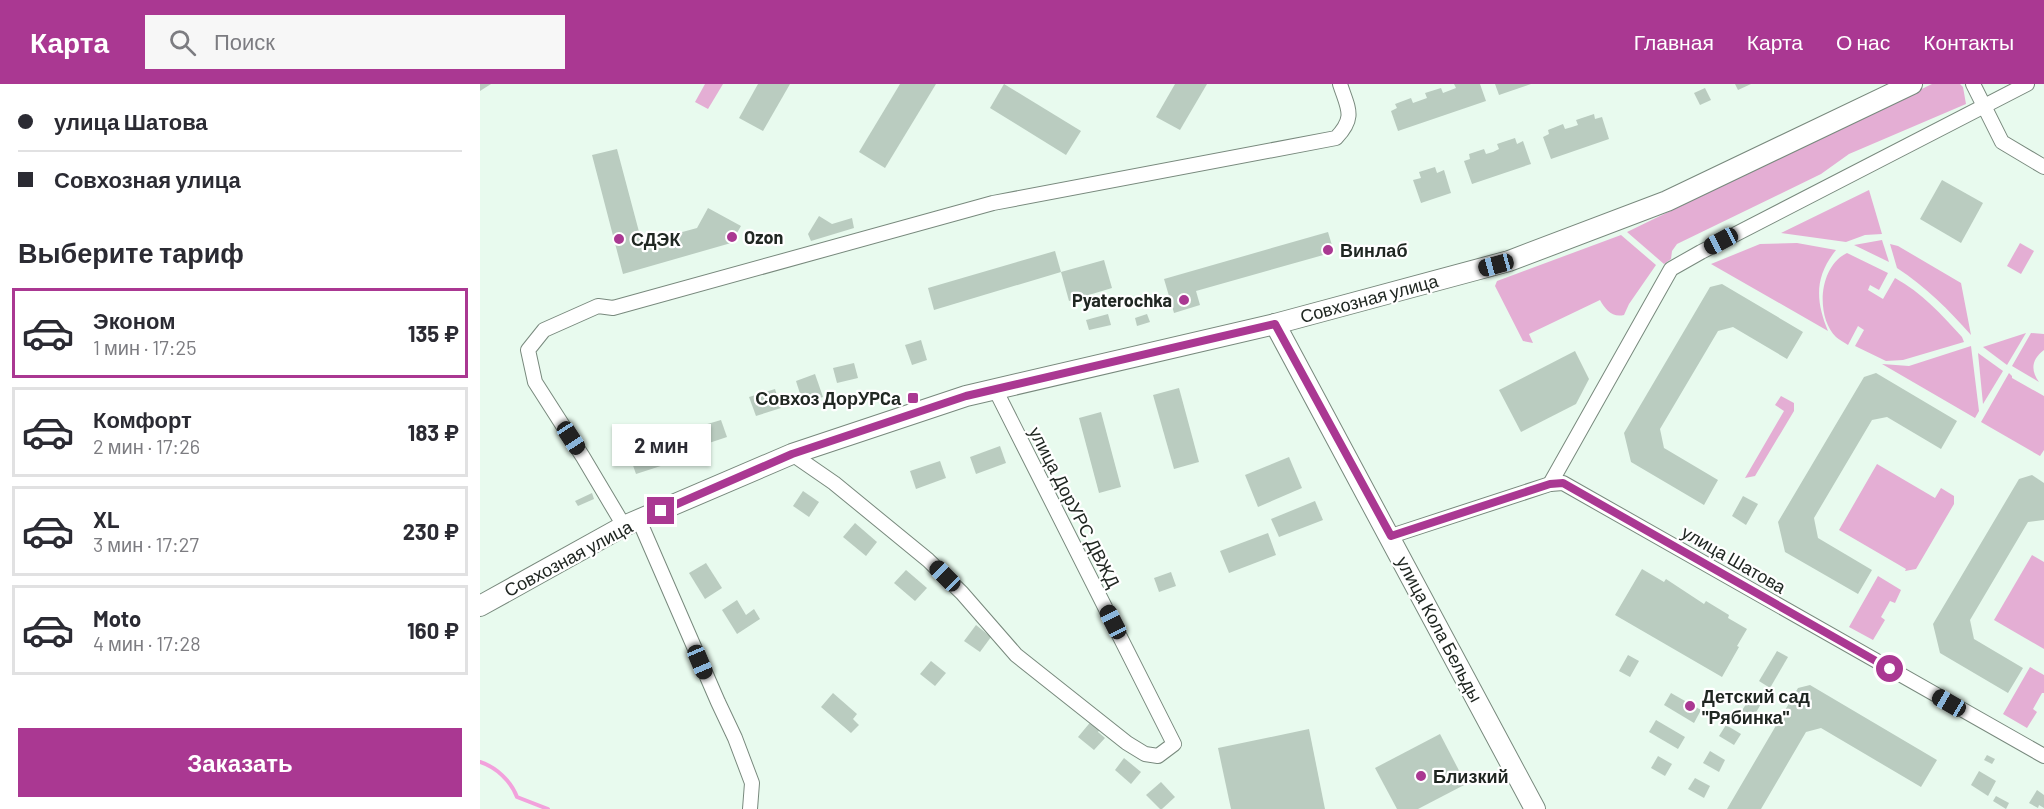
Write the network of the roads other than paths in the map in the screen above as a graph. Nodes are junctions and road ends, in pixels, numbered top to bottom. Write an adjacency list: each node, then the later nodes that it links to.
1 (1340, 84): 11 (street)
2 (1912, 84): 7 (main road, Совхозная улица)
3 (1973, 84): 5 (street)
4 (2026, 84): 5 (street)
5 (1983, 105): 6 (street); 10 (street)
6 (2044, 167)
7 (1275, 324): 8 (main road, Совхозная улица); 12 (main road, улица Кола Бельды)
8 (995, 389): 9 (main road, Совхозная улица); 9 (street, улица ДорУРС ДВЖД)
9 (792, 454): 11 (main road, Совхозная улица)
10 (1550, 484): 12 (street); 14 (street, улица Шатова)
11 (632, 523): 13 (main road, Совхозная улица); 15 (street)
12 (1391, 536): 16 (main road, улица Кола Бельды)
13 (480, 606)
14 (2044, 756)
15 (750, 809)
16 (1535, 809)

